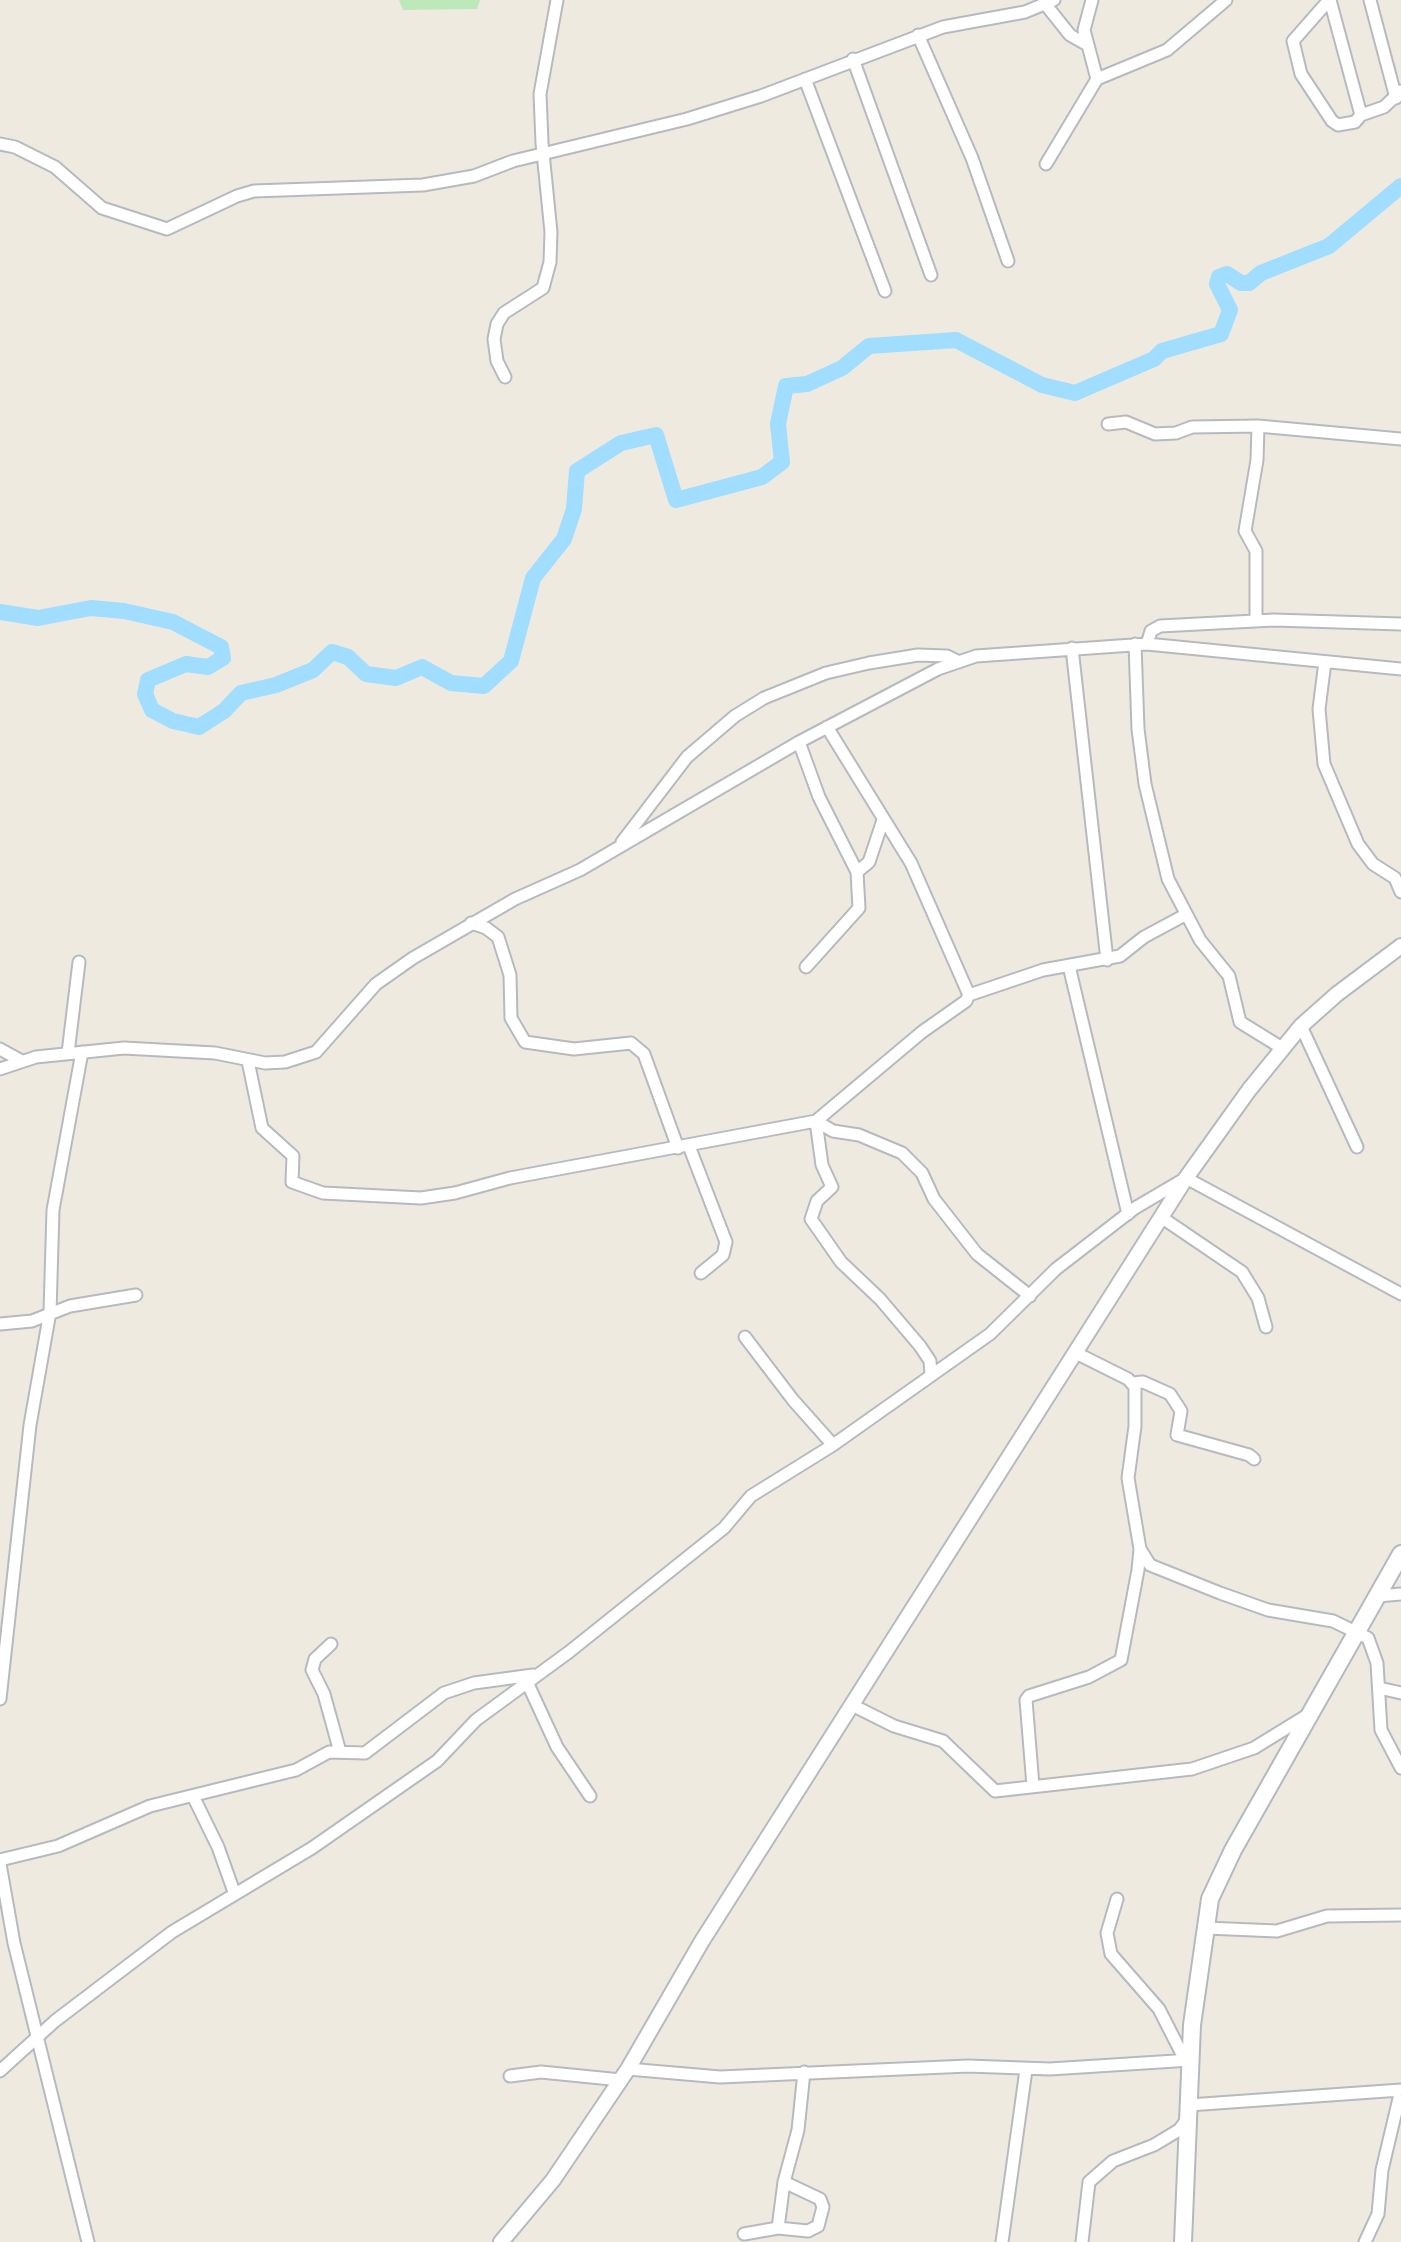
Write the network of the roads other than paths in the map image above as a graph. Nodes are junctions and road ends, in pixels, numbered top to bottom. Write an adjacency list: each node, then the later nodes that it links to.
1 (557, 0): 15 (street)
2 (1092, 0): 8 (street)
3 (1226, 0): 11 (street)
4 (1329, 0): 13 (street); 13 (street)
5 (1370, 0): 12 (street)
6 (1050, 3): 7 (street); 8 (street)
7 (918, 35): 9 (street); 17 (street)
8 (1086, 44): 11 (street)
9 (853, 59): 10 (street); 18 (street)
10 (805, 79): 15 (street); 19 (street)
11 (1097, 79): 16 (street)
12 (1399, 95): 13 (street)
13 (1361, 115)
14 (0, 144): 15 (street)
15 (543, 153): 20 (street)
16 (1046, 164)
17 (1008, 261)
18 (931, 275)
19 (885, 291)
20 (505, 377)
21 (1108, 424): 22 (street)
22 (1258, 426): 23 (street); 24 (street)
23 (1401, 439)
24 (1256, 621): 25 (street); 26 (street)
25 (1401, 624)
26 (1141, 644): 27 (street); 29 (street); 37 (street)
27 (1072, 648): 28 (street); 40 (street)
28 (959, 662): 31 (street); 34 (street)
29 (1325, 662): 30 (street); 36 (street)
30 (1401, 669)
31 (827, 727): 32 (street); 33 (street)
32 (799, 742): 34 (street); 35 (street)
33 (883, 820): 35 (street); 44 (street)
34 (617, 848): 38 (street)
35 (857, 872): 43 (street)
36 (1401, 892)
37 (1185, 915): 40 (street); 46 (street)
38 (471, 923): 51 (street); 54 (street)
39 (1401, 946): 45 (street)
40 (1107, 960): 42 (street)
41 (79, 962): 49 (street)
42 (1069, 966): 44 (street); 57 (street)
43 (806, 967)
44 (969, 995): 53 (street)
45 (1301, 1026): 46 (street); 55 (street)
46 (1282, 1048): 56 (street)
47 (0, 1049): 50 (street)
48 (82, 1052): 49 (street); 51 (street); 63 (street)
49 (68, 1053): 50 (street)
50 (20, 1060): 52 (street)
51 (248, 1061): 54 (street)
52 (0, 1069)
53 (816, 1121): 54 (street); 62 (street); 68 (street)
54 (684, 1147): 59 (street)
55 (1357, 1147)
56 (1186, 1178): 57 (street); 58 (street); 60 (street)
57 (1128, 1214): 62 (street)
58 (1161, 1217): 65 (street); 67 (street)
59 (701, 1273)
60 (1401, 1294)
61 (136, 1295): 63 (street)
62 (1030, 1296): 68 (street)
63 (50, 1312): 64 (street); 81 (street)
64 (0, 1324)
65 (1266, 1327)
66 (745, 1337): 70 (street)
67 (1076, 1353): 69 (street); 82 (street)
68 (931, 1374): 70 (street)
69 (1132, 1383): 71 (street); 72 (street)
70 (833, 1445): 78 (street)
71 (1254, 1459)
72 (1140, 1549): 76 (street); 86 (street)
73 (1401, 1554): 75 (main road)
74 (1401, 1579): 75 (street)
75 (1390, 1595): 76 (main road)
76 (1358, 1630): 79 (street); 83 (main road)
77 (331, 1644): 84 (street)
78 (532, 1678): 84 (street); 88 (street); 90 (street)
79 (1379, 1688): 80 (street); 85 (street)
80 (1401, 1693)
81 (0, 1699)
82 (852, 1705): 86 (street); 99 (street)
83 (1309, 1713): 86 (street); 93 (main road)
84 (340, 1752): 87 (street)
85 (1401, 1768)
86 (1033, 1786)
87 (193, 1796): 89 (street); 90 (street)
88 (590, 1796)
89 (0, 1862): 94 (street)
90 (234, 1892): 94 (street)
91 (1117, 1899): 95 (street)
92 (1401, 1915): 93 (street)
93 (1206, 1928): 95 (main road)
94 (37, 2039): 97 (street); 105 (street)
95 (1188, 2060): 96 (street); 101 (main road)
96 (1026, 2070): 98 (street); 107 (street)
97 (0, 2071)
98 (804, 2072): 99 (street); 102 (street)
99 (625, 2074): 100 (street); 106 (street)
100 (510, 2076)
101 (1189, 2111): 108 (street); 109 (main road); 110 (street)
102 (784, 2182): 103 (street); 103 (street)
103 (778, 2228): 104 (street)
104 (744, 2234)
105 (88, 2242)
106 (501, 2242)
107 (1002, 2242)
108 (1082, 2242)
109 (1183, 2242)
110 (1365, 2242)

